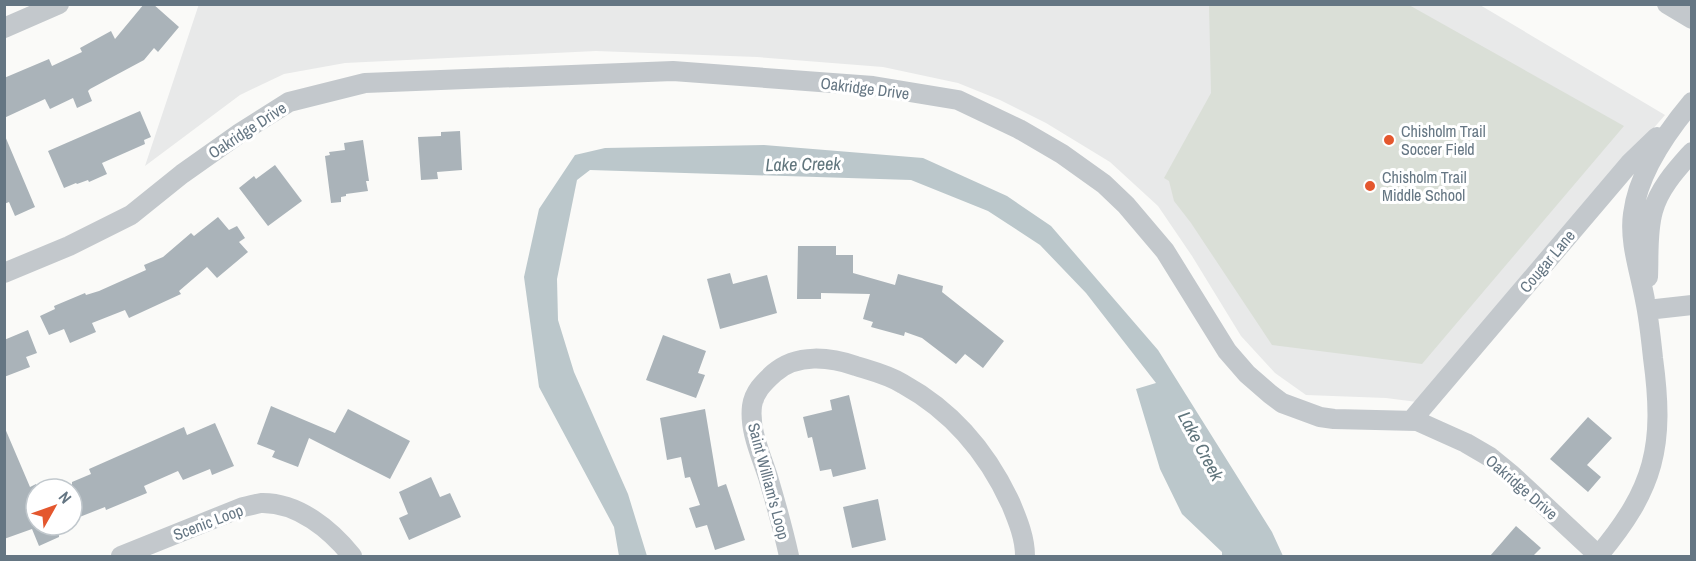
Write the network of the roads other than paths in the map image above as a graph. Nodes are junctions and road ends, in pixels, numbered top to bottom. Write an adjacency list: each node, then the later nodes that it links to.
1 (60, 4): 4 (street)
2 (1667, 4): 3 (street)
3 (1692, 19)
4 (4, 28)
5 (1690, 104): 9 (street); 10 (street, Cougar Lane)
6 (1692, 152): 9 (street)
7 (4, 273): 10 (street, Oakridge Drive)
8 (1692, 304): 9 (street)
9 (1647, 310): 15 (street)
10 (1411, 421): 15 (street, Oakridge Drive)
11 (121, 556): 12 (street, Scenic Loop)
12 (352, 556)
13 (789, 556): 14 (street, Saint William's Loop)
14 (1024, 556)
15 (1598, 556)

